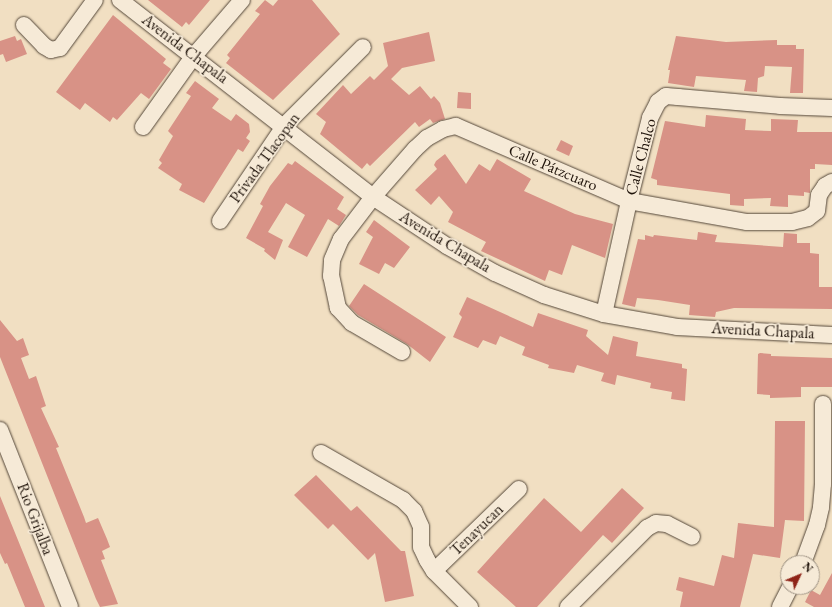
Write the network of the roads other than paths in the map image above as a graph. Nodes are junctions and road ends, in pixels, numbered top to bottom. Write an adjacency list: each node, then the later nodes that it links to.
1 (94, 0): 4 (street)
2 (120, 0): 6 (street, Avenida Chapala)
3 (242, 0): 6 (street)
4 (24, 25)
5 (363, 47): 8 (street, Privada Tlacopan)
6 (193, 57): 8 (street, Avenida Chapala); 9 (street)
7 (832, 108): 12 (street, Calle Chalco)
8 (285, 125): 11 (street, Avenida Chapala); 13 (street, Privada Tlacopan)
9 (143, 127)
10 (832, 182): 12 (street, Calle Pátzcuaro)
11 (374, 197): 12 (street, Calle Pátzcuaro); 14 (street, Avenida Chapala); 16 (street, Calle Pátzcuaro)
12 (629, 201): 14 (street, Calle Chalco)
13 (220, 221)
14 (604, 314): 15 (street, Avenida Chapala)
15 (832, 335)
16 (402, 352)
17 (823, 404): 22 (street)
18 (0, 430): 26 (street, Rio Grijalba)
19 (321, 453): 23 (street)
20 (520, 489): 23 (street, Tenayucan)
21 (692, 537): 27 (street)
22 (806, 555)
23 (434, 571): 25 (street)
24 (786, 595): 28 (street)
25 (464, 605)
26 (70, 607)
27 (568, 607)
28 (780, 607)

